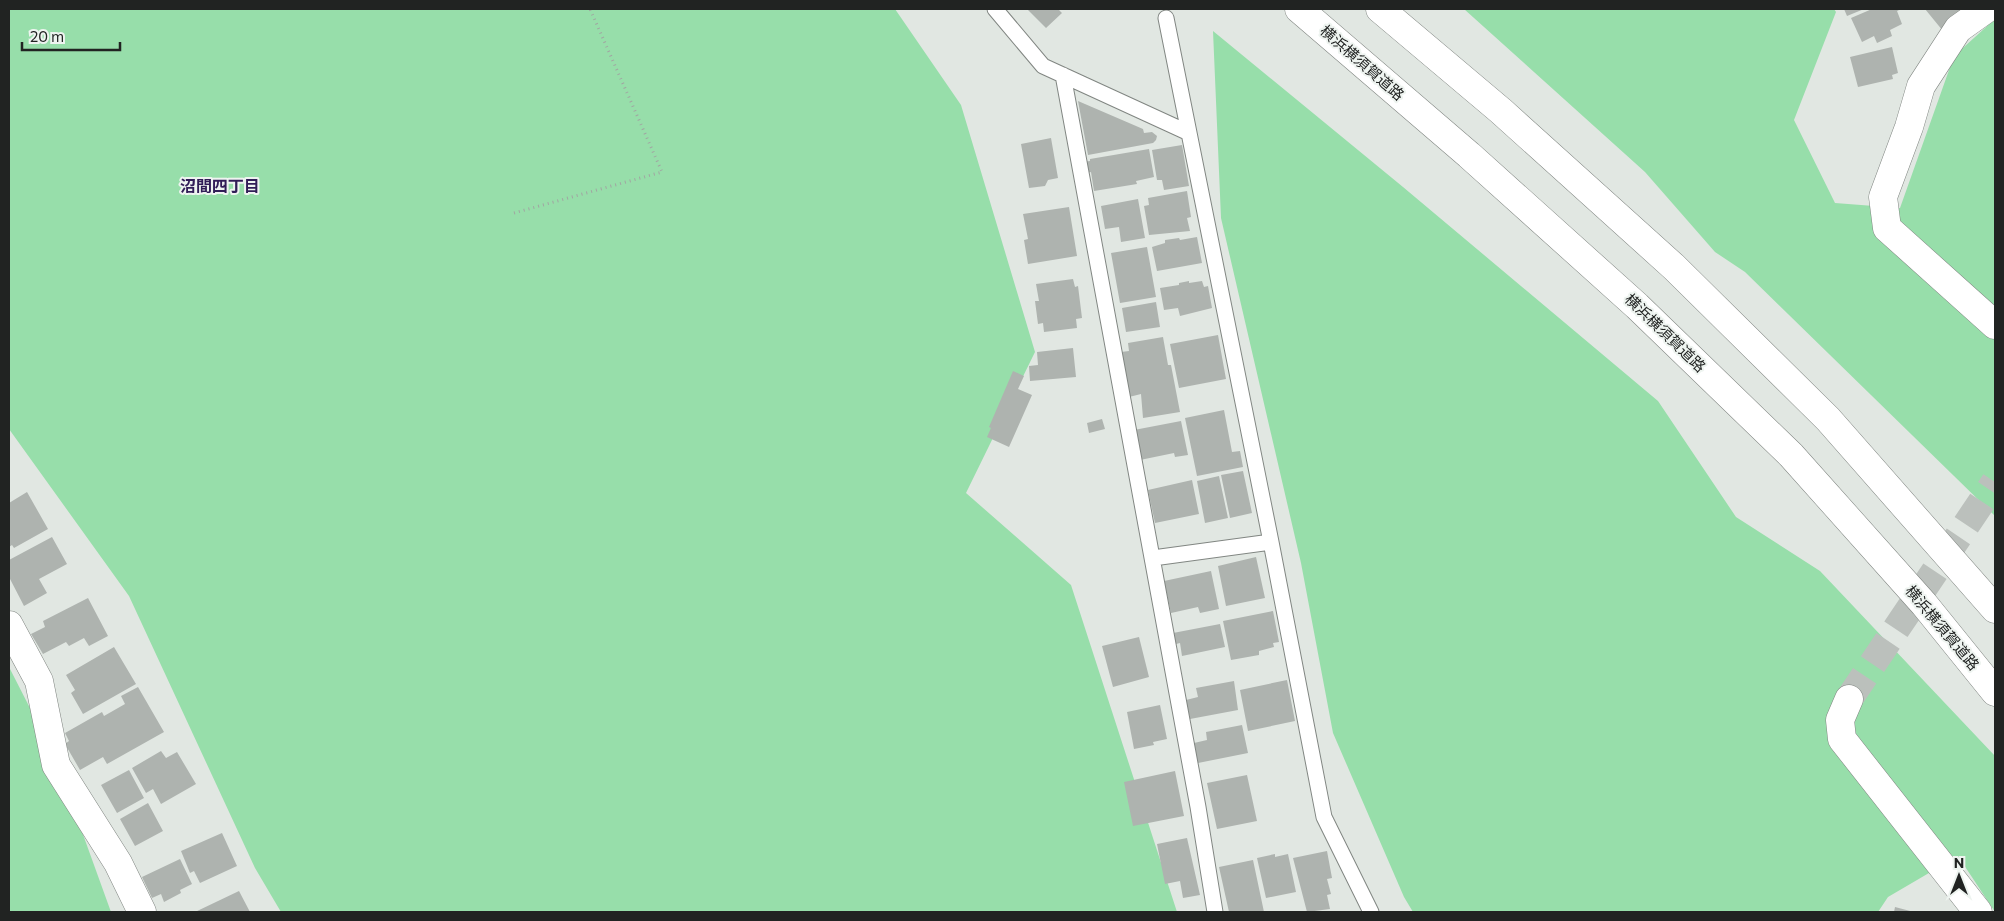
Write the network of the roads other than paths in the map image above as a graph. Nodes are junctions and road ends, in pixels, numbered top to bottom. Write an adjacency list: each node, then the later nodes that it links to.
1 (995, 9): 6 (lane)
2 (1380, 9): 11 (main road)
3 (1986, 9): 8 (main road)
4 (1304, 13): 13 (main road, 横浜横須賀道路)
5 (1166, 18): 7 (lane)
6 (1063, 75): 7 (lane); 10 (lane)
7 (1189, 133): 9 (lane)
8 (1995, 325)
9 (1271, 542): 10 (lane); 17 (lane)
10 (1153, 558): 16 (lane)
11 (1995, 609)
12 (9, 625): 15 (main road)
13 (1995, 692)
14 (1849, 699): 18 (main road)
15 (142, 912)
16 (1214, 912)
17 (1371, 912)
18 (1978, 912)

